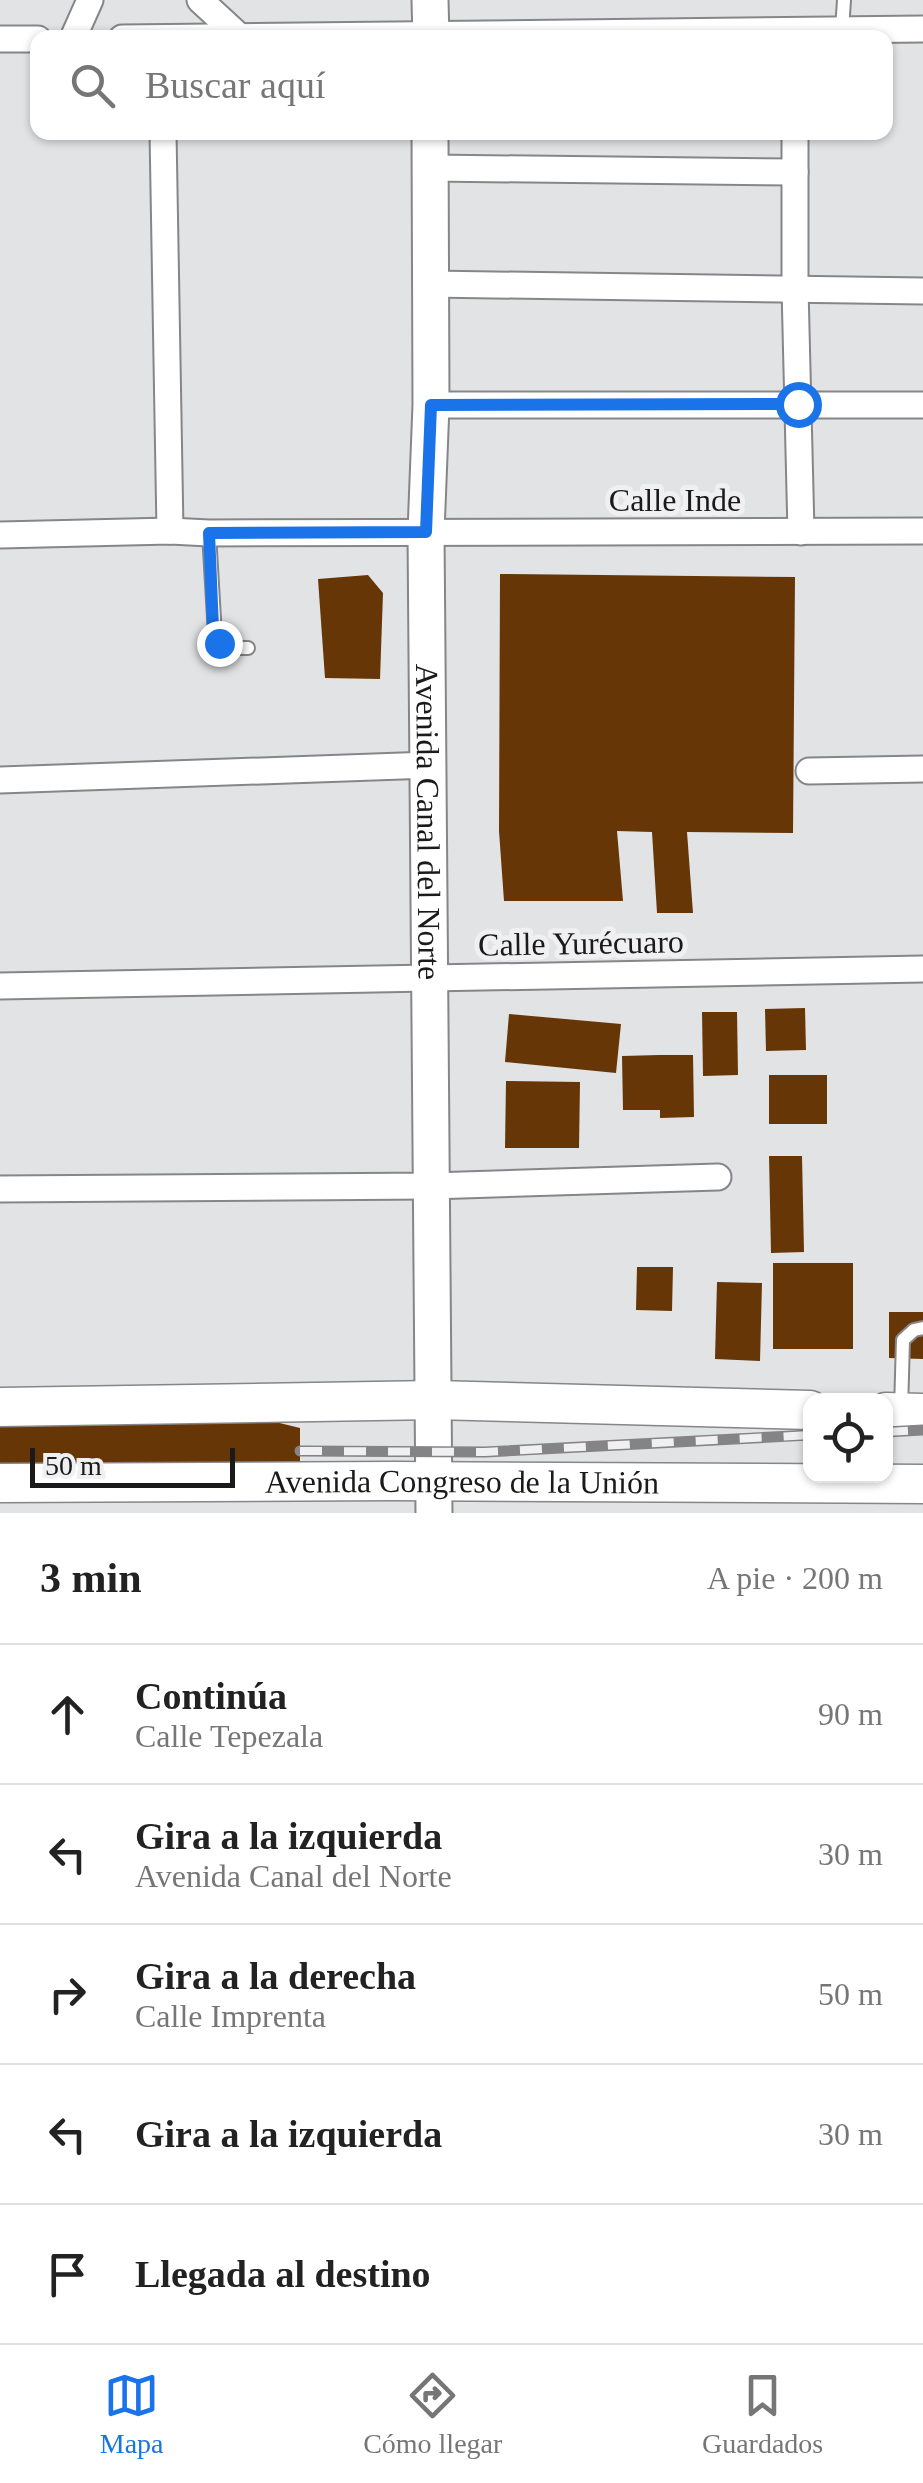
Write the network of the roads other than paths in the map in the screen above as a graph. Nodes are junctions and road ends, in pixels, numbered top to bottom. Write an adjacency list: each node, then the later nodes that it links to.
1 (90, 0): 5 (street)
2 (200, 0): 6 (street)
3 (844, 0): 9 (lane)
4 (430, 24): 7 (street); 8 (street)
5 (77, 30)
6 (232, 30)
7 (342, 30)
8 (650, 30)
9 (842, 30): 10 (street)
10 (923, 30)
11 (0, 39): 12 (street)
12 (30, 39)
13 (164, 140): 23 (street)
14 (796, 140): 16 (street)
15 (430, 150): 16 (street); 17 (main road, Avenida Canal del Norte)
16 (795, 172): 18 (street)
17 (430, 284): 18 (street); 21 (main road, Avenida Canal del Norte)
18 (795, 288): 19 (street); 20 (street)
19 (923, 291)
20 (798, 404): 21 (street); 22 (street); 26 (street)
21 (431, 405): 25 (main road, Avenida Canal del Norte)
22 (923, 405)
23 (170, 531): 27 (street, Calle Inde); 28 (street, Calle Inde)
24 (923, 531): 26 (street, Calle Inde)
25 (426, 532): 26 (street, Calle Inde); 27 (street, Calle Inde); 30 (main road, Avenida Canal del Norte)
26 (801, 532)
27 (209, 533): 29 (lane)
28 (0, 535)
29 (248, 648)
30 (430, 765): 33 (street); 35 (main road, Avenida Canal del Norte)
31 (923, 769): 32 (street)
32 (810, 771)
33 (0, 780)
34 (923, 969): 35 (street, Calle Yurécuaro)
35 (430, 978): 36 (street, Calle Yurécuaro); 38 (main road, Avenida Canal del Norte)
36 (0, 986)
37 (718, 1178): 38 (street)
38 (431, 1186): 39 (street); 41 (main road, Avenida Canal del Norte)
39 (0, 1189)
40 (923, 1328): 44 (lane)
41 (435, 1400): 42 (main road); 43 (main road); 47 (main road, Avenida Canal del Norte)
42 (0, 1407)
43 (803, 1410)
44 (903, 1412)
45 (0, 1483): 47 (main road, Avenida Congreso de la Unión)
46 (923, 1484): 47 (main road, Avenida Congreso de la Unión)
47 (434, 1497)

